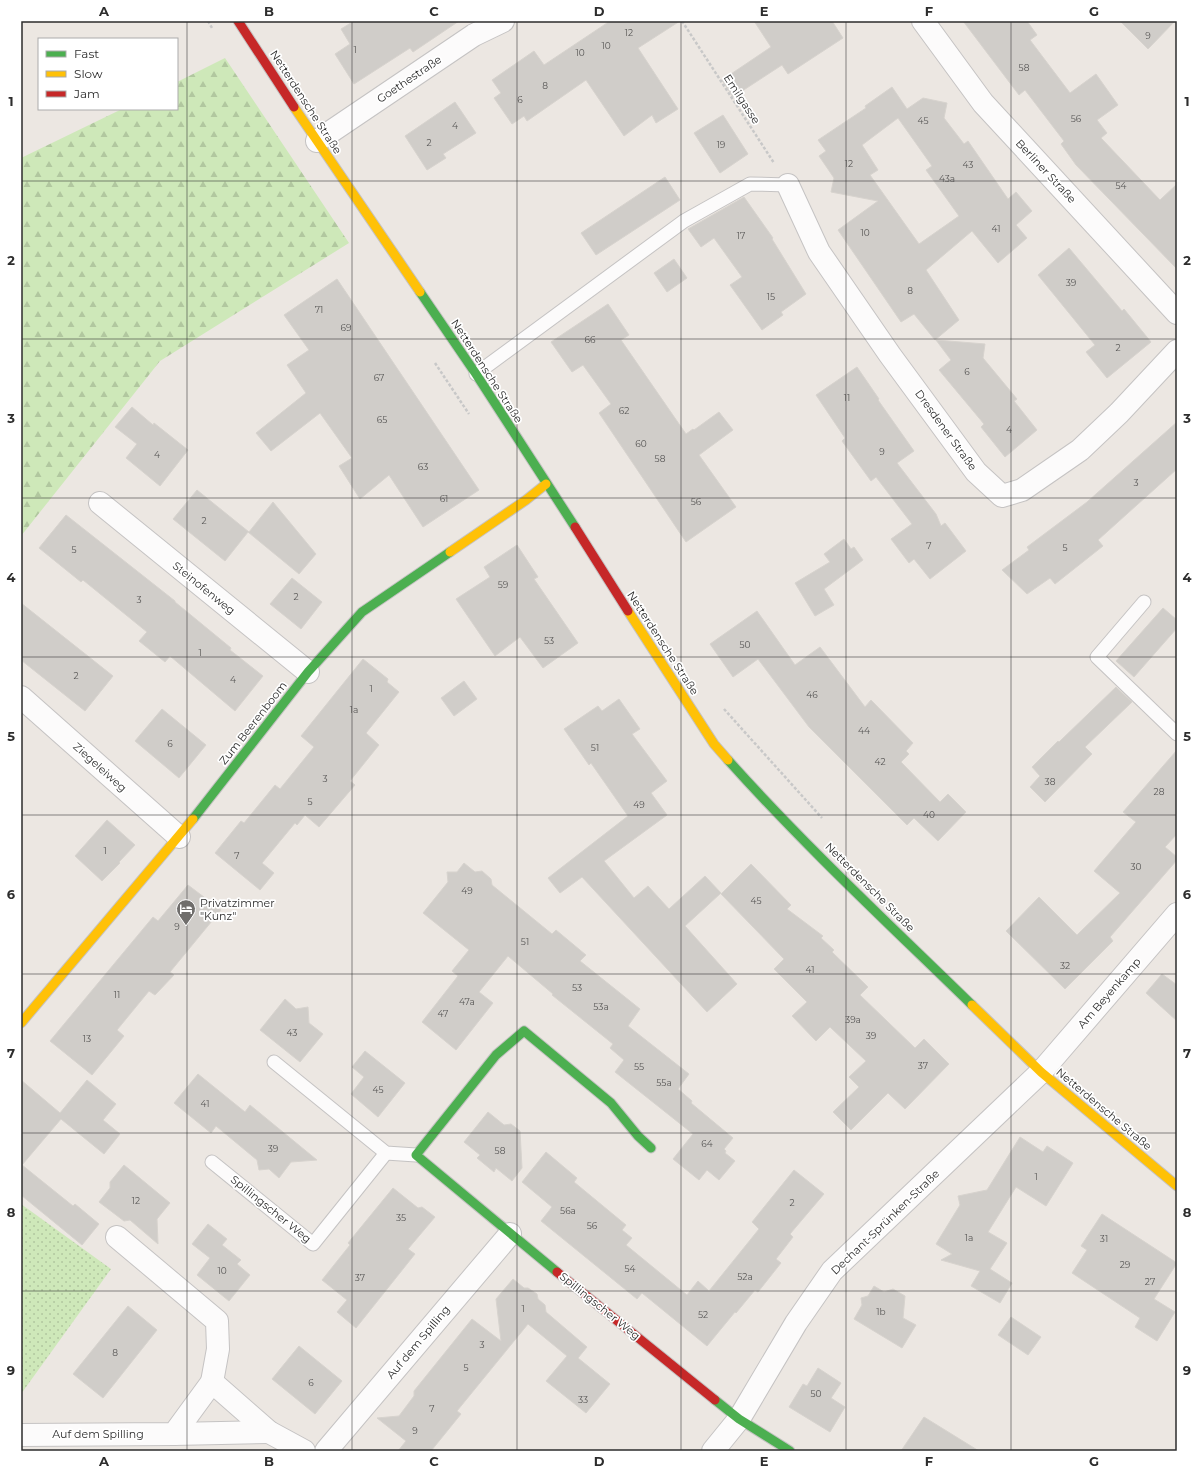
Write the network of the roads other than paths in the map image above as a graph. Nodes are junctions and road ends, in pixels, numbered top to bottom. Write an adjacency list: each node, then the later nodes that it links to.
1 (238, 21): 4 (street, Netterdensche Straße)
2 (503, 21): 4 (street, Goethestraße)
3 (923, 21): 6 (street, Berliner Straße)
4 (317, 141): 8 (street, Netterdensche Straße)
5 (788, 185): 7 (street, Dresdener Straße); 8 (lane)
6 (1177, 313)
7 (1177, 351)
8 (476, 374): 9 (street, Netterdensche Straße)
9 (546, 484): 12 (street, Zum Beerenboom); 19 (street, Netterdensche Straße)
10 (100, 503): 12 (street, Steinofenweg)
11 (1144, 602): 14 (lane)
12 (308, 672): 15 (street, Zum Beerenboom)
13 (21, 697): 15 (street, Ziegeleiweg)
14 (1177, 734)
15 (179, 837): 17 (street, Zum Beerenboom)
16 (1177, 914): 19 (street, Am Beyenkamp)
17 (21, 1023)
18 (274, 1062): 21 (lane)
19 (1041, 1072): 24 (street, Netterdensche Straße); 28 (street, Dechant-Sprünken-Straße)
20 (651, 1148): 22 (street)
21 (386, 1152): 22 (lane); 23 (lane, Spillingscher Weg)
22 (416, 1155): 25 (street, Spillingscher Weg)
23 (212, 1162)
24 (1177, 1186)
25 (510, 1234): 28 (street, Spillingscher Weg); 33 (street, Auf dem Spilling)
26 (117, 1237): 27 (street)
27 (212, 1382): 29 (street, Auf dem Spilling); 30 (street)
28 (739, 1419): 34 (street, Dechant-Sprünken-Straße); 35 (street, Spillingscher Weg)
29 (268, 1432): 30 (street, Auf dem Spilling); 32 (street, Auf dem Spilling)
30 (174, 1434): 31 (street, Auf dem Spilling)
31 (21, 1435)
32 (304, 1451)
33 (326, 1451)
34 (713, 1451)
35 (790, 1451)

